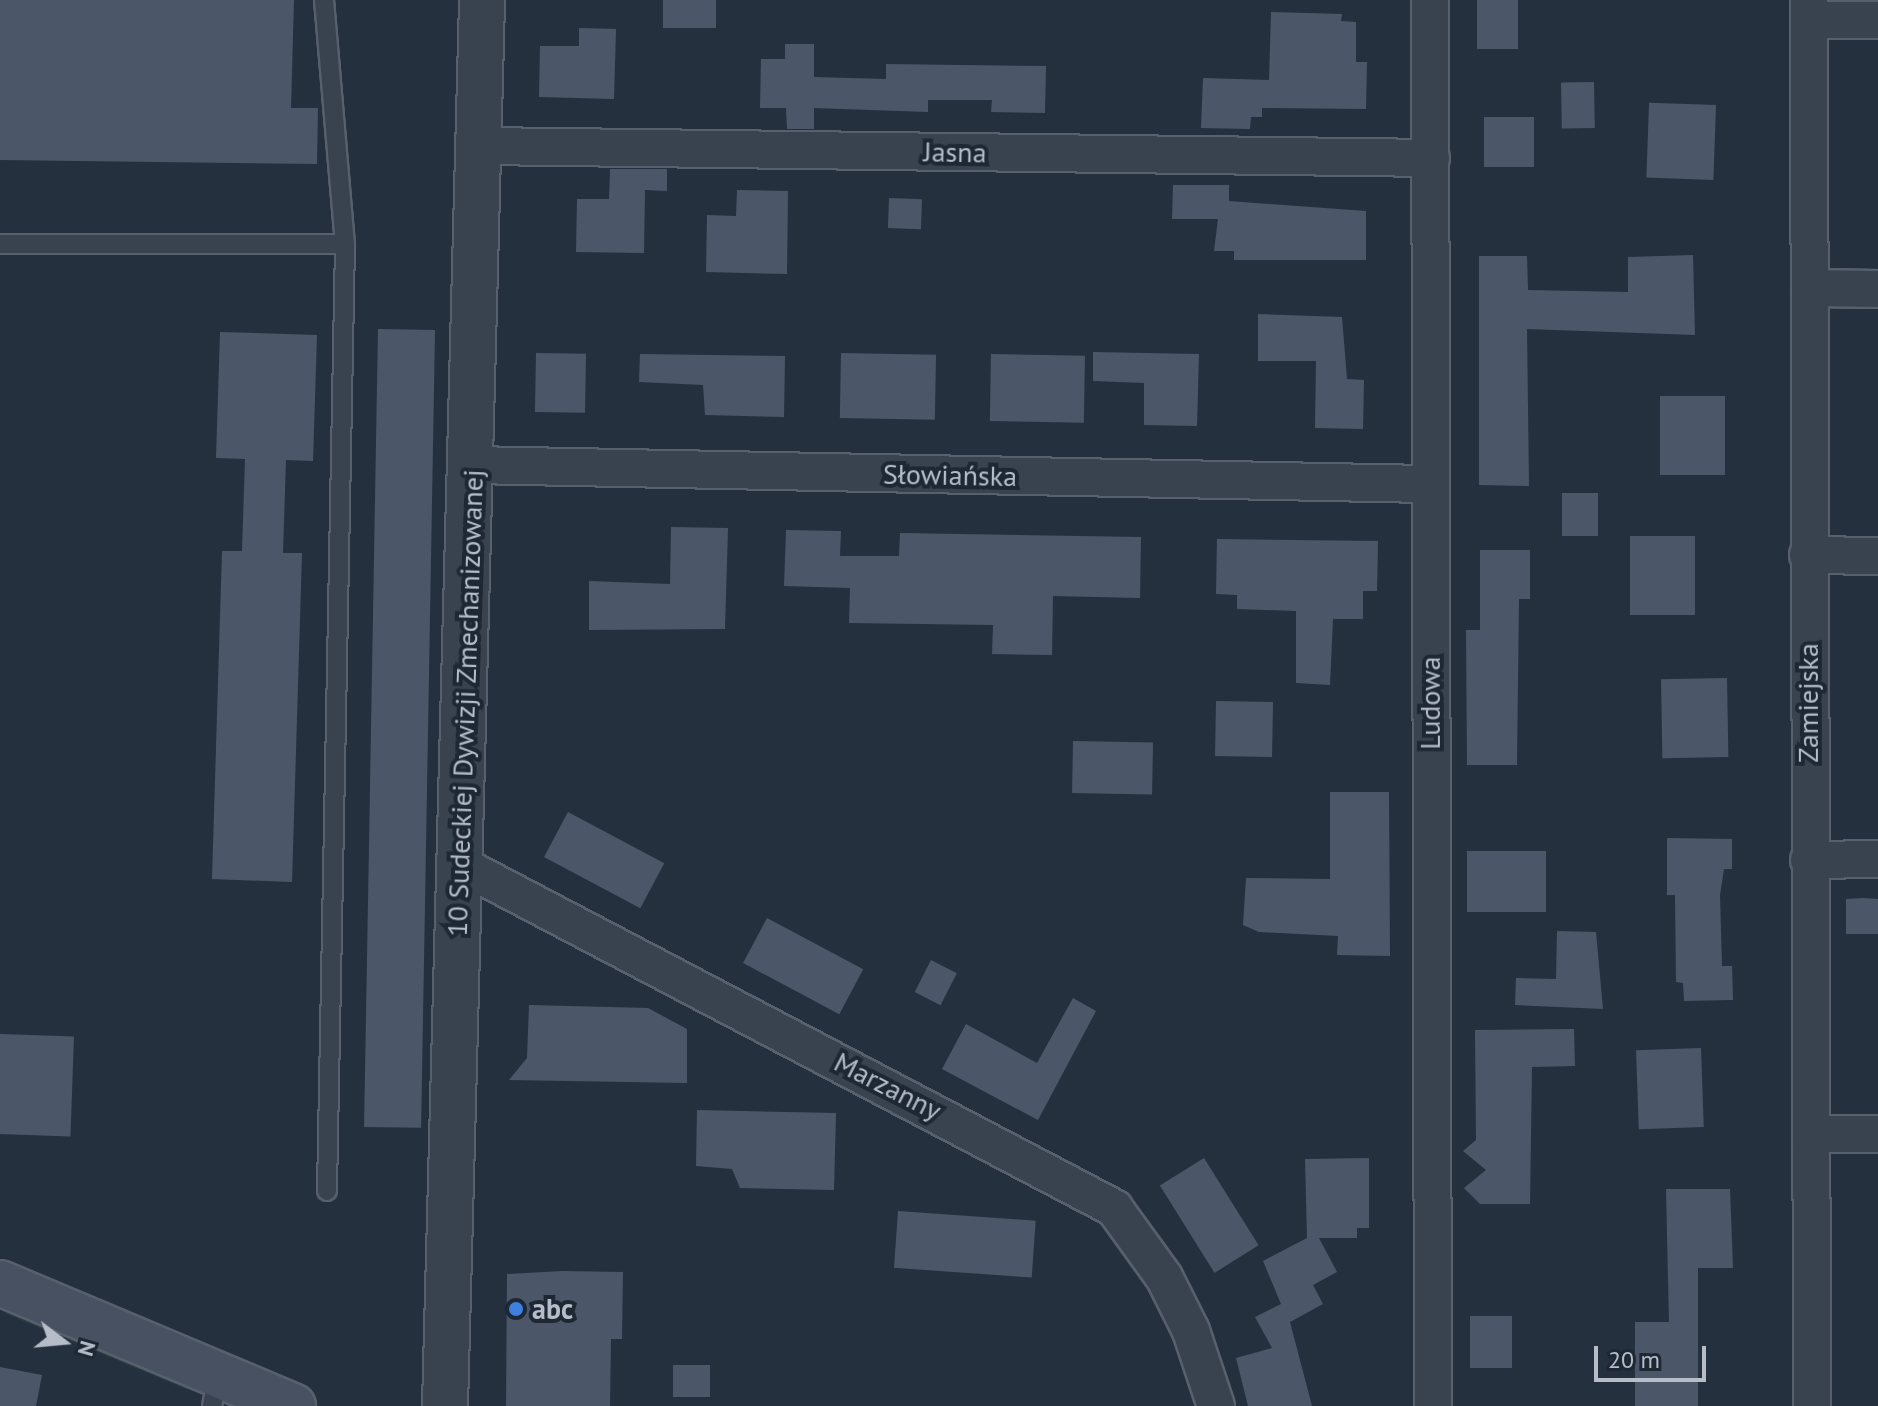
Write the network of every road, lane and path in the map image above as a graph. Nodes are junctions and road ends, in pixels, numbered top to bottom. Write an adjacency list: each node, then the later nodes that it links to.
1 (324, 0): 9 (lane)
2 (482, 0): 6 (street, 10 Sudeckiej Dywizji Zmechanizowanej)
3 (1430, 0): 7 (street, Ludowa)
4 (1810, 10): 5 (street); 10 (street, Zamiejska)
5 (1878, 20)
6 (480, 146): 7 (street, Jasna); 12 (street, 10 Sudeckiej Dywizji Zmechanizowanej)
7 (1431, 158): 13 (street, Ludowa)
8 (0, 244): 9 (lane)
9 (345, 244): 21 (lane)
10 (1810, 288): 11 (street); 14 (street, Zamiejska)
11 (1878, 289)
12 (471, 465): 13 (street, Słowiańska); 18 (street, 10 Sudeckiej Dywizji Zmechanizowanej)
13 (1429, 484): 27 (street, Ludowa)
14 (1808, 555): 15 (street); 17 (street, Zamiejska)
15 (1878, 556)
16 (1878, 859): 17 (street)
17 (1809, 860): 19 (street, Zamiejska)
18 (461, 865): 25 (street, 10 Sudeckiej Dywizji Zmechanizowanej); 26 (street, Marzanny)
19 (1811, 1134): 20 (street); 28 (street, Zamiejska)
20 (1878, 1134)
21 (327, 1191)
22 (0, 1283): 23 (main road)
23 (215, 1390): 24 (main road)
24 (293, 1406)
25 (445, 1406)
26 (1216, 1406)
27 (1433, 1406)
28 (1812, 1406)

